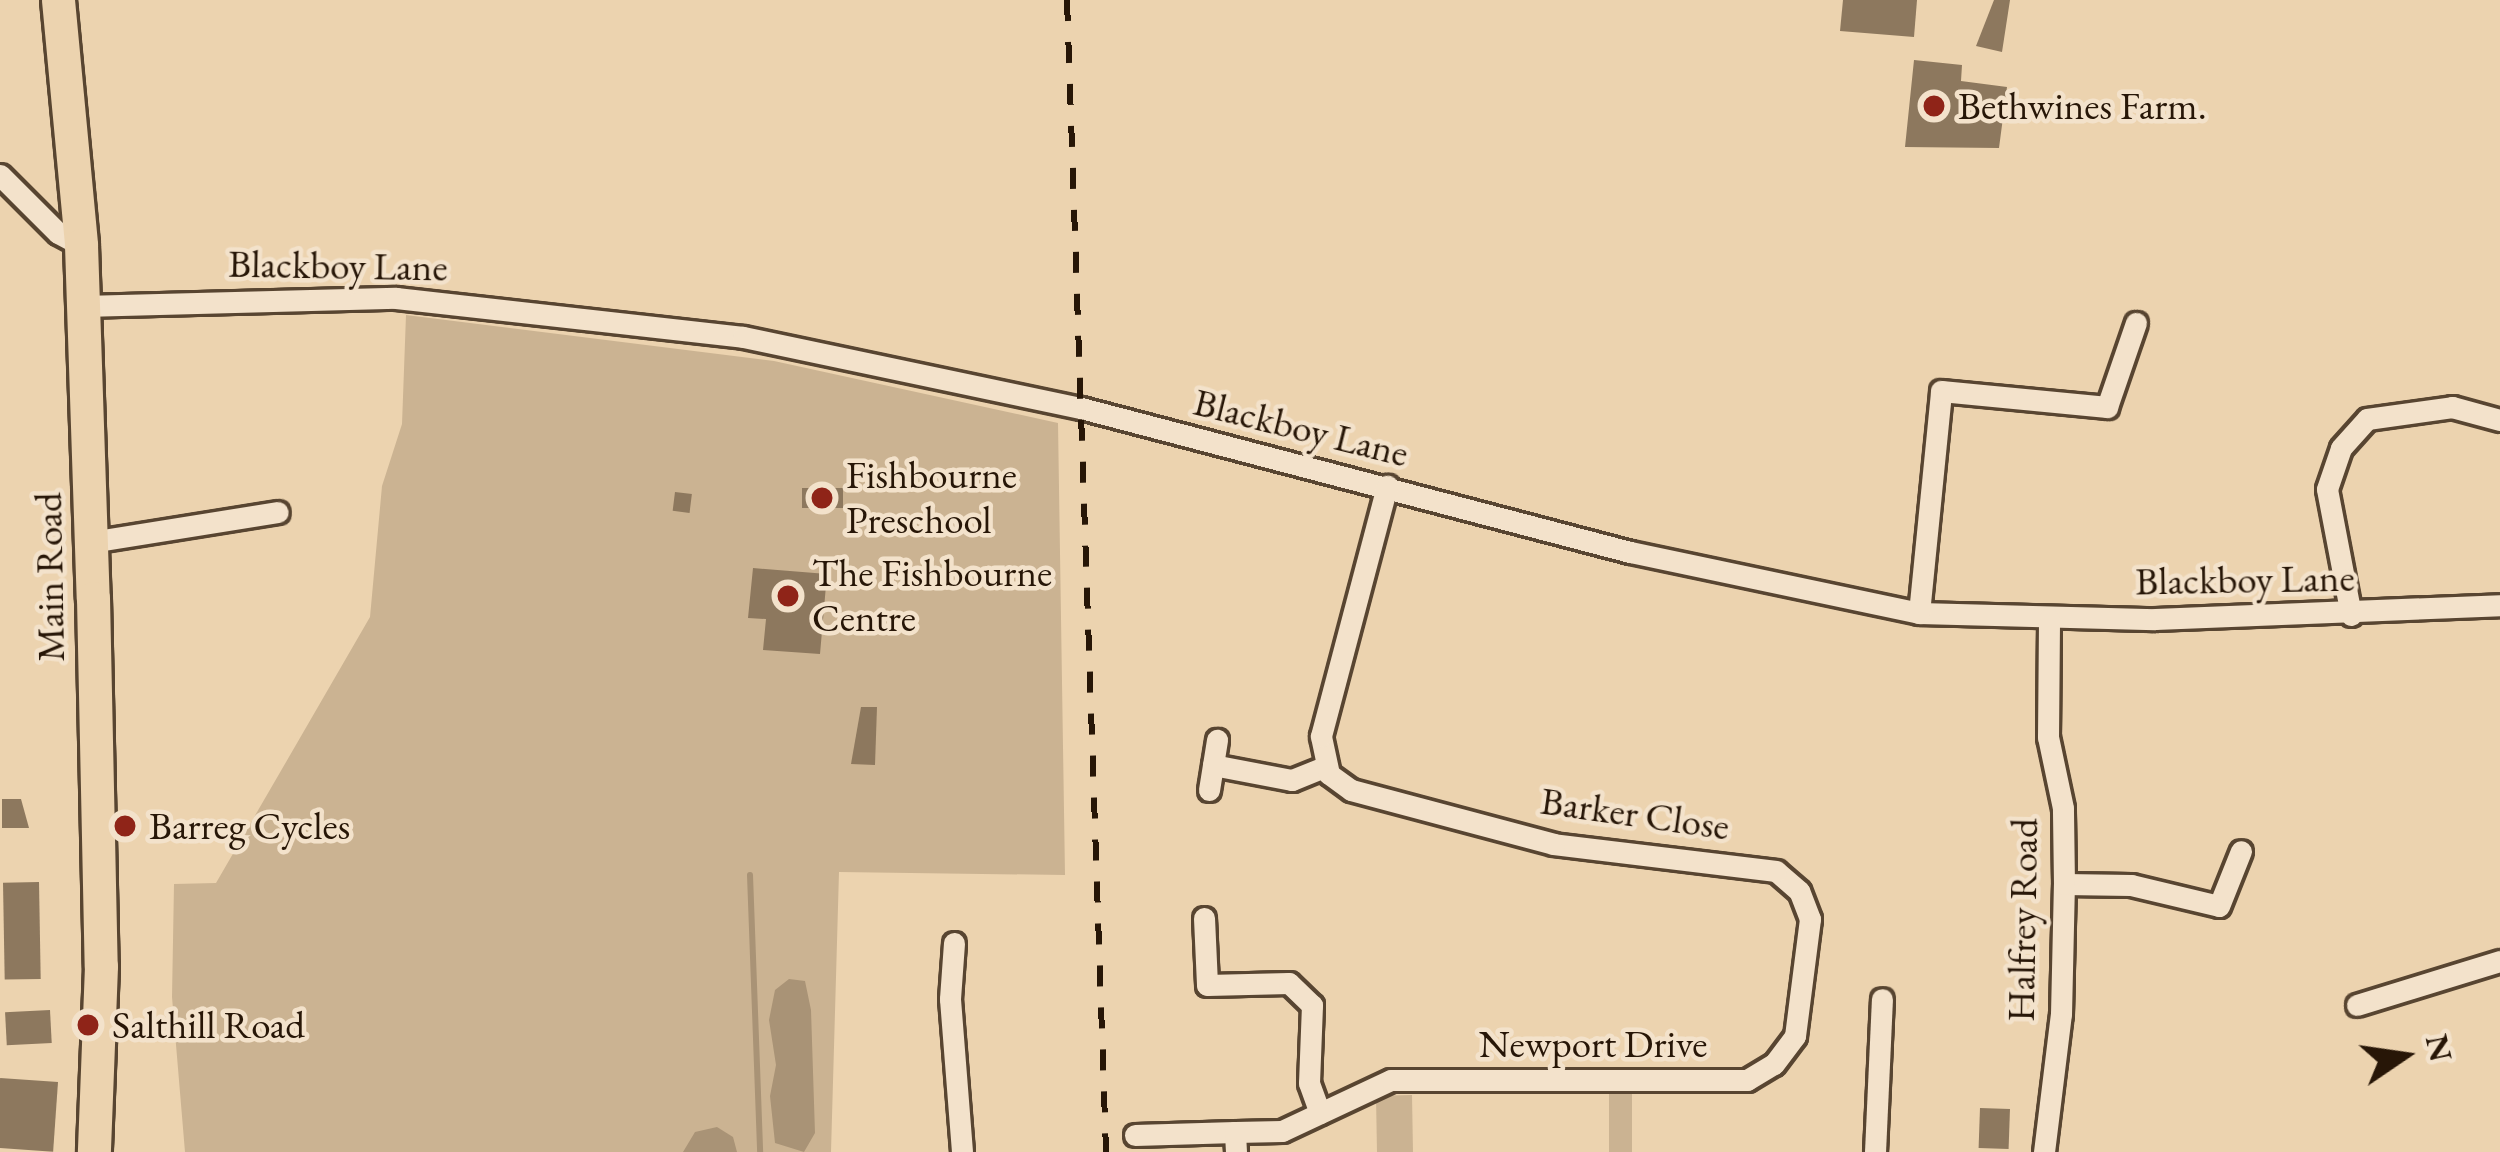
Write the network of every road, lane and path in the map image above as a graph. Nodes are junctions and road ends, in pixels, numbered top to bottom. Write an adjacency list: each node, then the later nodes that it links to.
1 (58, 0): 3 (main road, Main Road)
2 (0, 175): 3 (street)
3 (81, 244): 4 (main road, Main Road)
4 (83, 306): 7 (street, Blackboy Lane); 9 (main road, Main Road)
5 (2137, 323): 11 (street)
6 (2500, 420): 12 (street)
7 (1387, 486): 11 (street, Blackboy Lane); 16 (street)
8 (278, 512): 9 (street)
9 (91, 542): 29 (main road, Main Road)
10 (2500, 605): 12 (street, Blackboy Lane)
11 (1919, 613): 13 (street, Blackboy Lane)
12 (2351, 615): 13 (street, Blackboy Lane)
13 (2049, 619): 19 (street, Halfrey Road)
14 (1217, 740): 15 (street)
15 (1213, 765): 16 (street); 17 (street)
16 (1326, 766): 20 (street, Barker Close)
17 (1209, 790)
18 (2240, 851): 19 (street)
19 (2064, 884): 32 (street, Halfrey Road)
20 (1798, 891): 26 (street, Newport Drive)
21 (1204, 918): 26 (street)
22 (954, 943): 30 (street)
23 (2500, 961): 25 (street)
24 (1882, 999): 31 (street)
25 (2357, 1005)
26 (1319, 1113): 28 (street, Newport Drive)
27 (1135, 1135): 28 (street, Newport Drive)
28 (1235, 1142)
29 (94, 1152)
30 (962, 1152)
31 (1875, 1152)
32 (2044, 1152)

